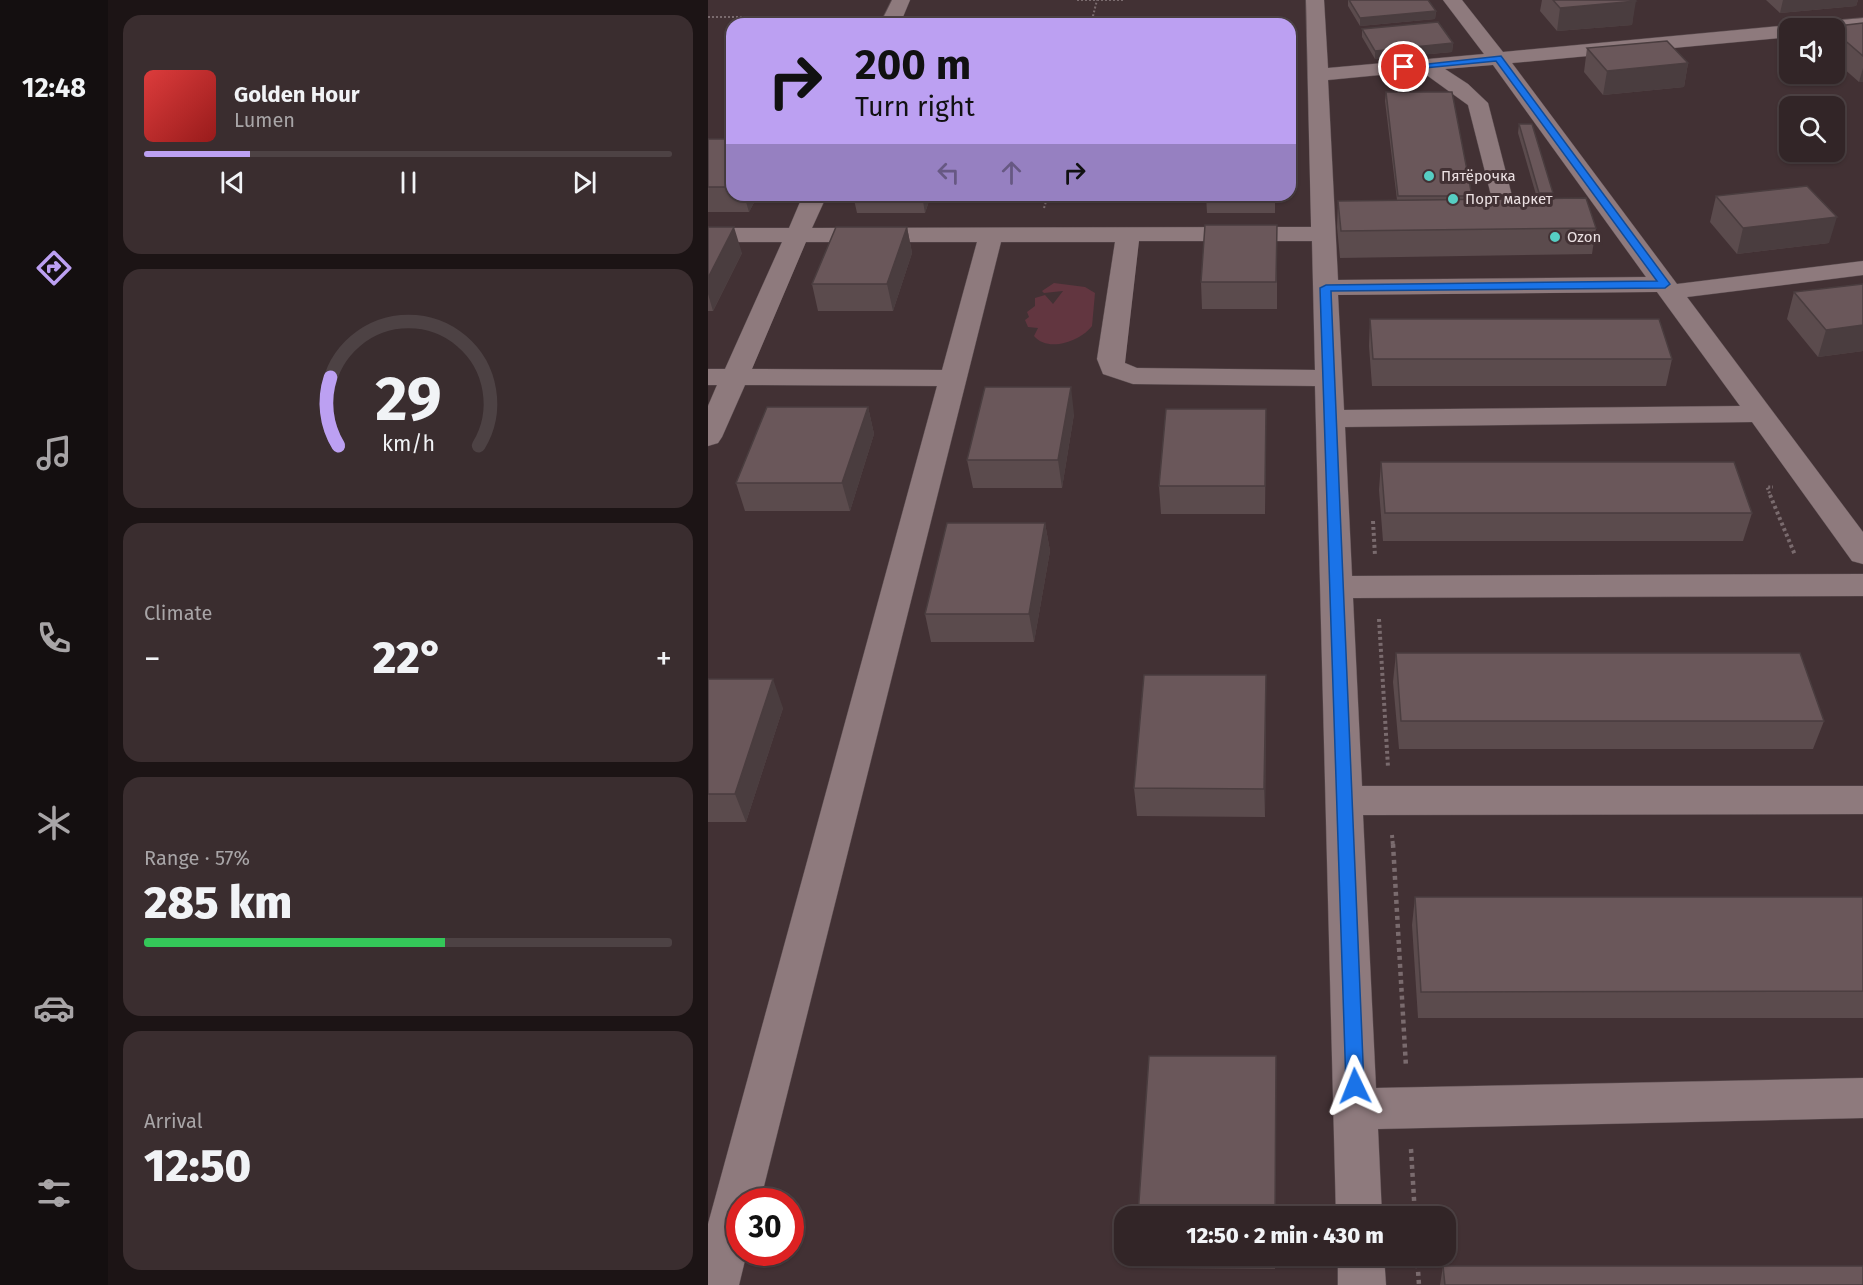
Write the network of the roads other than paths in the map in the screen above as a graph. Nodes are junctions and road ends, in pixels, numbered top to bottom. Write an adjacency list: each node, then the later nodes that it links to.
1 (901, 0): 4 (street)
2 (1315, 0): 10 (street)
3 (1452, 0): 8 (street)
4 (893, 18)
5 (1863, 24): 6 (street)
6 (1845, 26)
7 (1779, 32): 8 (street)
8 (1498, 58): 9 (street); 20 (street)
9 (1425, 65): 10 (street); 12 (street)
10 (1318, 75): 13 (street)
11 (812, 201): 15 (street)
12 (1567, 213)
13 (1324, 234): 17 (street); 19 (street)
14 (708, 235): 15 (street)
15 (797, 235): 16 (street); 22 (street)
16 (991, 235): 17 (street); 23 (street)
17 (1128, 235): 24 (street)
18 (1863, 268): 20 (street)
19 (1326, 288): 20 (street); 24 (street)
20 (1667, 288): 25 (street)
21 (708, 377): 22 (street)
22 (734, 377): 23 (street); 27 (street)
23 (953, 378): 37 (street)
24 (1329, 378): 26 (street)
25 (1760, 414): 26 (street); 28 (street)
26 (1330, 418): 30 (street)
27 (708, 437)
28 (1863, 554)
29 (1863, 585): 30 (street)
30 (1336, 587): 31 (street)
31 (1344, 800): 32 (street); 34 (street)
32 (1863, 800)
33 (1863, 1098): 34 (street)
34 (1356, 1108): 35 (street)
35 (1359, 1206)
36 (1361, 1266): 38 (street)
37 (715, 1285)
38 (1362, 1285)

